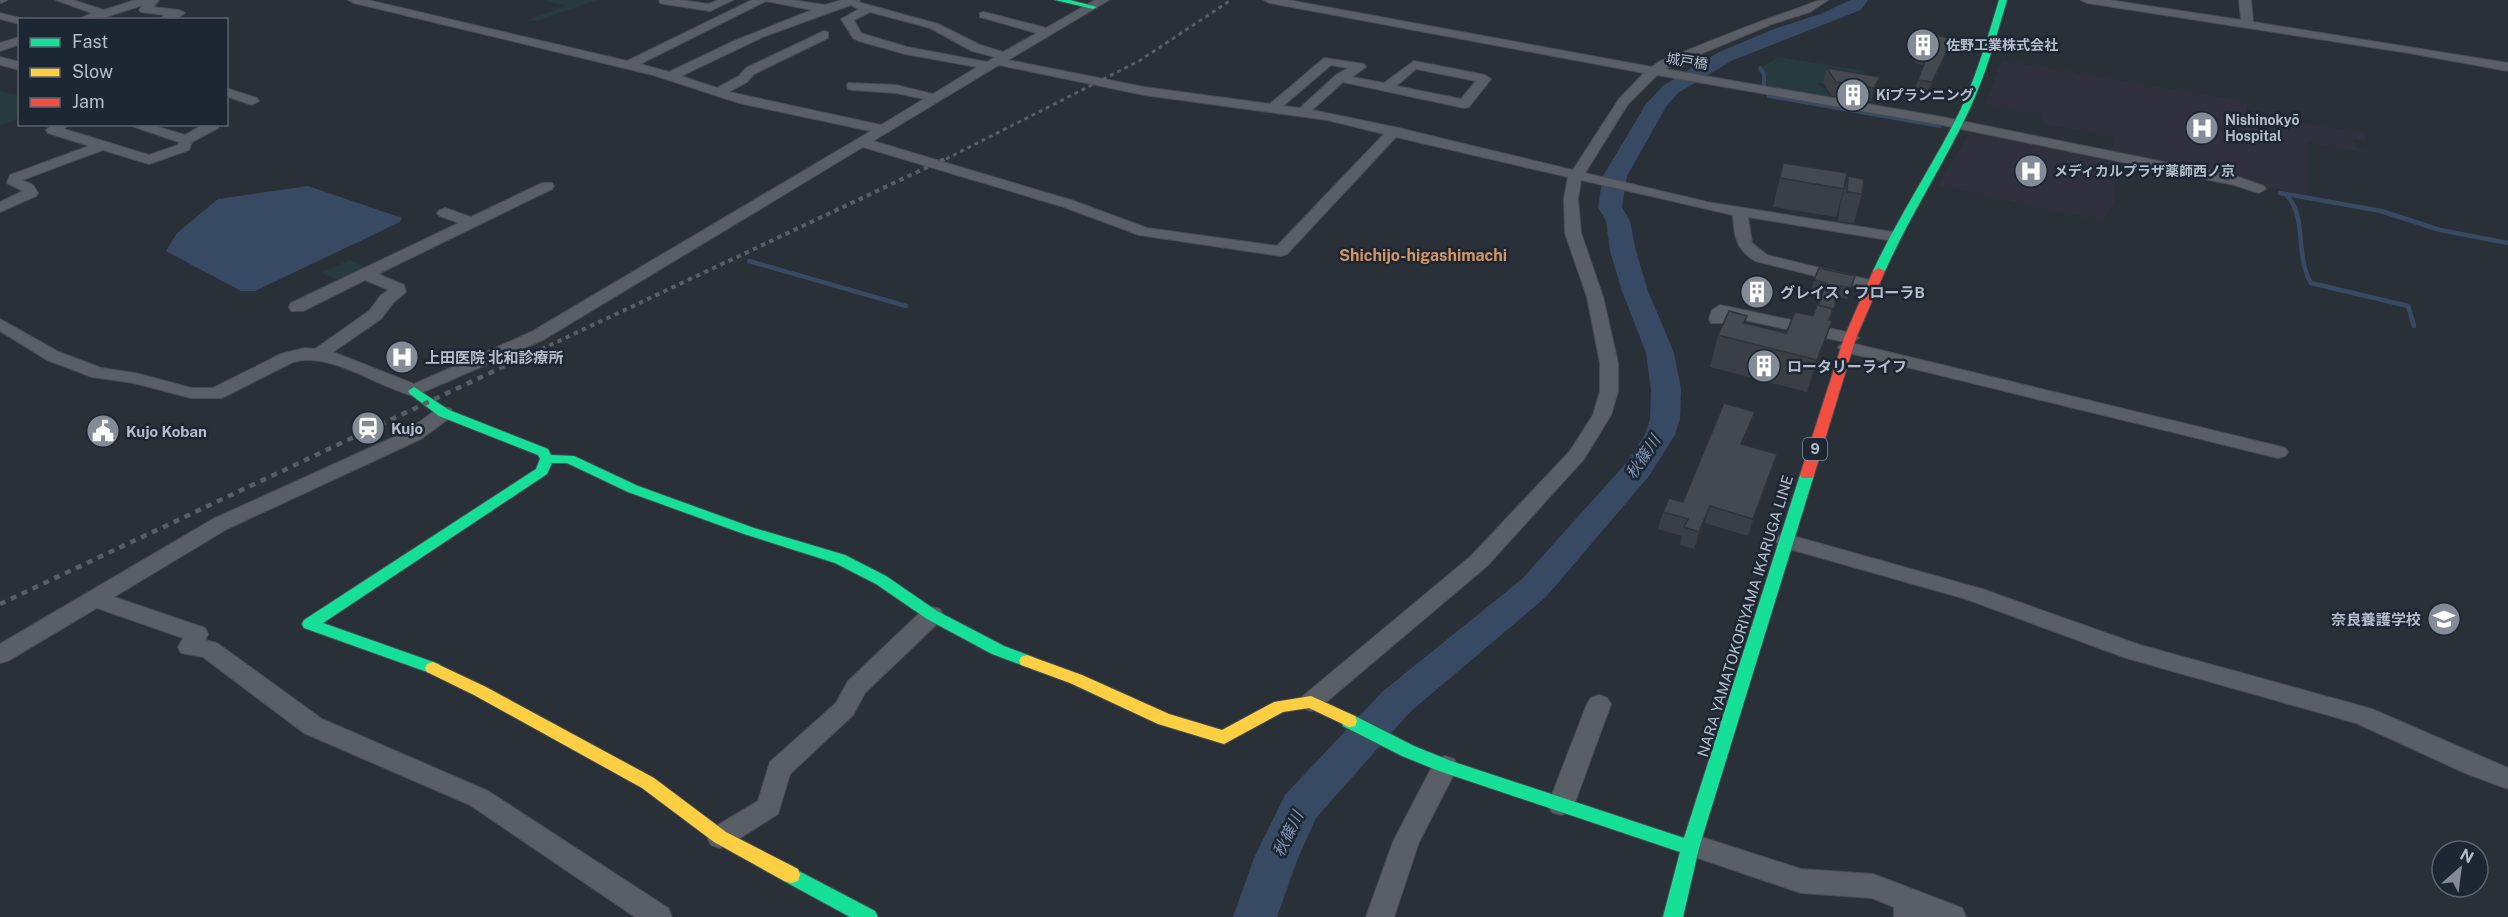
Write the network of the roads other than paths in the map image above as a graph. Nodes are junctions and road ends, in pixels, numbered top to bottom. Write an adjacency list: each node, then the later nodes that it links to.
1 (62, 0): 18 (street)
2 (147, 0): 18 (street)
3 (153, 0): 23 (street)
4 (354, 0): 33 (street)
5 (666, 0): 6 (street)
6 (727, 0)
7 (761, 0): 33 (street)
8 (771, 0): 15 (street)
9 (1059, 0): 16 (street)
10 (1270, 0): 36 (street, 城戸橋)
11 (1822, 0): 36 (street)
12 (2003, 0): 47 (street, NARA YAMATOKORIYAMA IKARUGA LINE / 9)
13 (2086, 0): 25 (street)
14 (2245, 0): 25 (street)
15 (841, 3): 17 (street); 37 (street)
16 (1098, 3): 26 (street)
17 (868, 9): 31 (street); 31 (street)
18 (104, 13): 21 (street); 22 (street)
19 (984, 15): 26 (street)
20 (0, 16): 24 (street)
21 (88, 18)
22 (118, 18)
23 (168, 18)
24 (18, 20)
25 (2247, 23): 35 (street)
26 (1048, 32): 31 (street)
27 (824, 35): 42 (street)
28 (18, 41): 29 (street)
29 (1, 46)
30 (18, 57): 32 (street)
31 (997, 61): 43 (street); 45 (street)
32 (1, 62): 34 (street)
33 (629, 65): 37 (street)
34 (18, 66)
35 (2508, 67)
36 (1654, 71): 47 (street, 城戸橋); 56 (street)
37 (671, 76): 42 (street)
38 (1340, 78): 40 (street); 45 (street); 46 (street)
39 (853, 86): 43 (street)
40 (1387, 87): 40 (street)
41 (228, 93): 44 (street)
42 (717, 93): 51 (street)
43 (935, 98): 51 (street)
44 (252, 101)
45 (1273, 108): 46 (street)
46 (1304, 113): 52 (street)
47 (1958, 124): 58 (street, 城戸橋); 63 (street, NARA YAMATOKORIYAMA IKARUGA LINE / 9)
48 (60, 126): 55 (street)
49 (139, 126): 53 (street)
50 (212, 126): 53 (street)
51 (883, 129): 54 (street)
52 (1394, 131): 54 (street); 56 (street)
53 (186, 140): 55 (street)
54 (861, 142): 71 (street)
55 (103, 145): 59 (street)
56 (1582, 176): 60 (street); 80 (street)
57 (546, 186): 62 (street)
58 (2259, 189)
59 (0, 208)
60 (1740, 212): 63 (street); 65 (street)
61 (445, 213): 62 (street)
62 (472, 222): 64 (street)
63 (1894, 236): 65 (street, NARA YAMATOKORIYAMA IKARUGA LINE / 9)
64 (364, 274): 66 (street); 70 (street)
65 (1872, 285): 69 (street, NARA YAMATOKORIYAMA IKARUGA LINE / 9)
66 (297, 307)
67 (1718, 310): 69 (street)
68 (0, 324): 70 (street)
69 (1849, 343): 73 (street); 75 (street, NARA YAMATOKORIYAMA IKARUGA LINE / 9)
70 (318, 355): 71 (street)
71 (414, 391): 72 (street)
72 (444, 413): 74 (street); 76 (street)
73 (2278, 452)
74 (547, 459): 77 (street); 84 (street)
75 (1786, 541): 82 (street); 85 (street, NARA YAMATOKORIYAMA IKARUGA LINE / 9)
76 (95, 599): 78 (street); 87 (street)
77 (932, 615): 80 (street); 84 (street)
78 (0, 655)
79 (1599, 704): 83 (street)
80 (1318, 706): 81 (street)
81 (1444, 766): 83 (street); 89 (street)
82 (2508, 779)
83 (1561, 805): 85 (street)
84 (720, 837): 88 (street)
85 (1691, 846): 86 (street); 90 (street, NARA YAMATOKORIYAMA IKARUGA LINE / 9)
86 (1908, 908): 91 (street)
87 (658, 917)
88 (868, 917)
89 (1380, 917)
90 (1673, 917)
91 (1952, 917)

